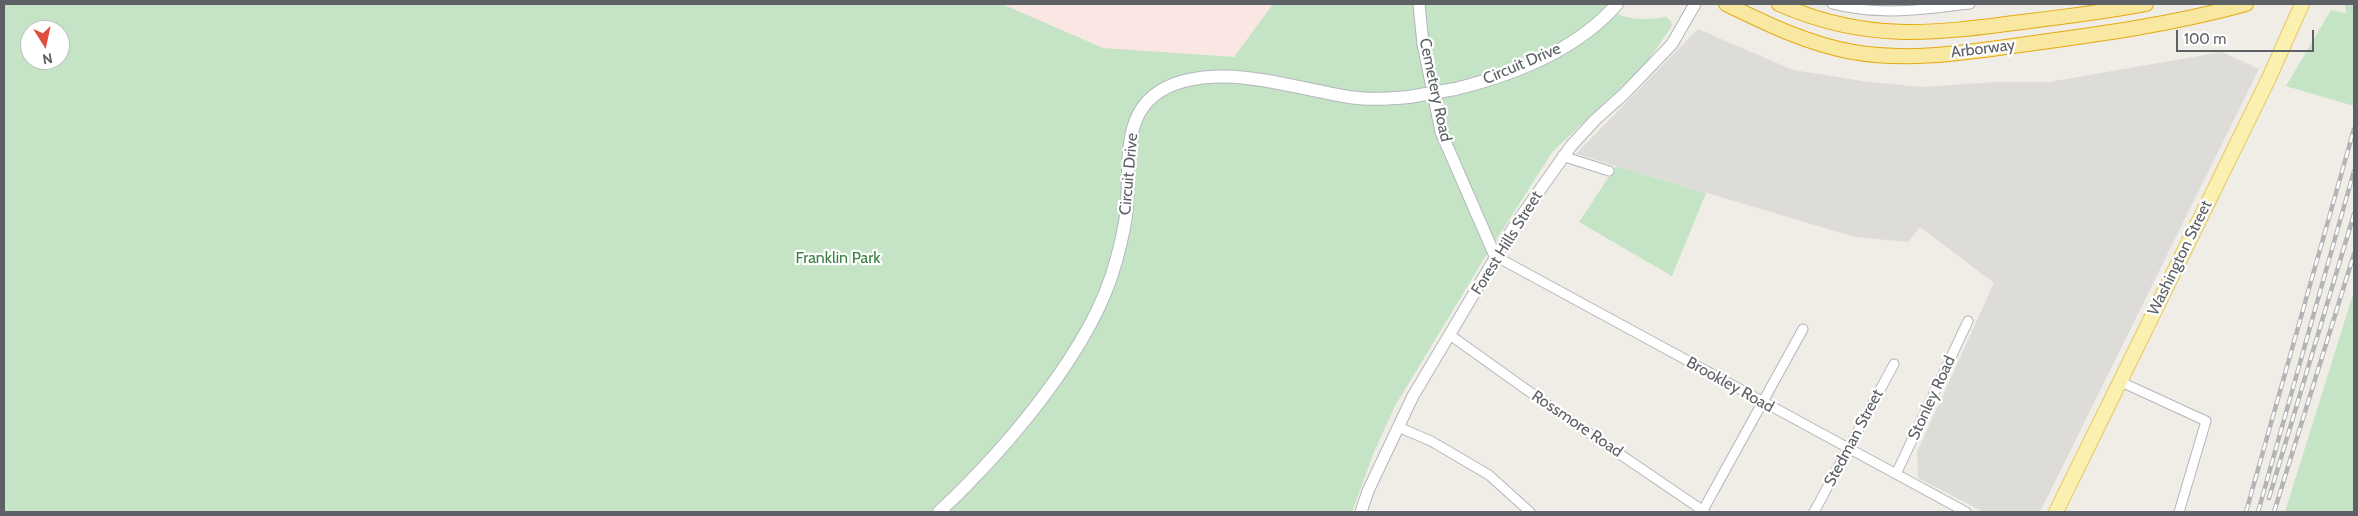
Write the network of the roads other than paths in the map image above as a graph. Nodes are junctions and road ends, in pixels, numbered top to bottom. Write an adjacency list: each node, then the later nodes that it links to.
1 (1419, 4): 16 (street, Cemetery Road)
2 (1616, 4): 26 (main road, Circuit Drive, bridge)
3 (1695, 4): 14 (street, Forest Hills Street)
4 (1726, 4): 13 (highway, Arborway)
5 (1779, 4): 12 (highway, Arborway)
6 (1832, 4): 11 (street)
7 (1970, 4): 11 (street)
8 (2146, 4): 12 (highway, Arborway)
9 (2246, 4): 13 (highway, Arborway)
10 (2302, 4): 21 (main road, Washington Street)
11 (1846, 6)
12 (2064, 16): 13 (highway)
13 (2052, 41)
14 (1562, 156): 15 (street); 16 (street, Forest Hills Street)
15 (1609, 171)
16 (1495, 256): 19 (street, Forest Hills Street); 22 (street, Brookley Road)
17 (1968, 321): 25 (street, Stonley Road)
18 (1803, 329): 22 (street)
19 (1450, 335): 23 (street, Forest Hills Street); 29 (street, Rossmore Road)
20 (1894, 364): 24 (street, Stedman Street)
21 (2120, 382): 32 (main road, Washington Street); 33 (street)
22 (1763, 403): 24 (street, Brookley Road); 29 (street)
23 (1398, 427): 27 (street, Forest Hills Street); 28 (street)
24 (1849, 450): 25 (street, Brookley Road); 30 (street, Stedman Street)
25 (1896, 474): 31 (street, Brookley Road)
26 (939, 512)
27 (1361, 512)
28 (1530, 512)
29 (1703, 512)
30 (1814, 512)
31 (1966, 512)
32 (2056, 512)
33 (2179, 512)

